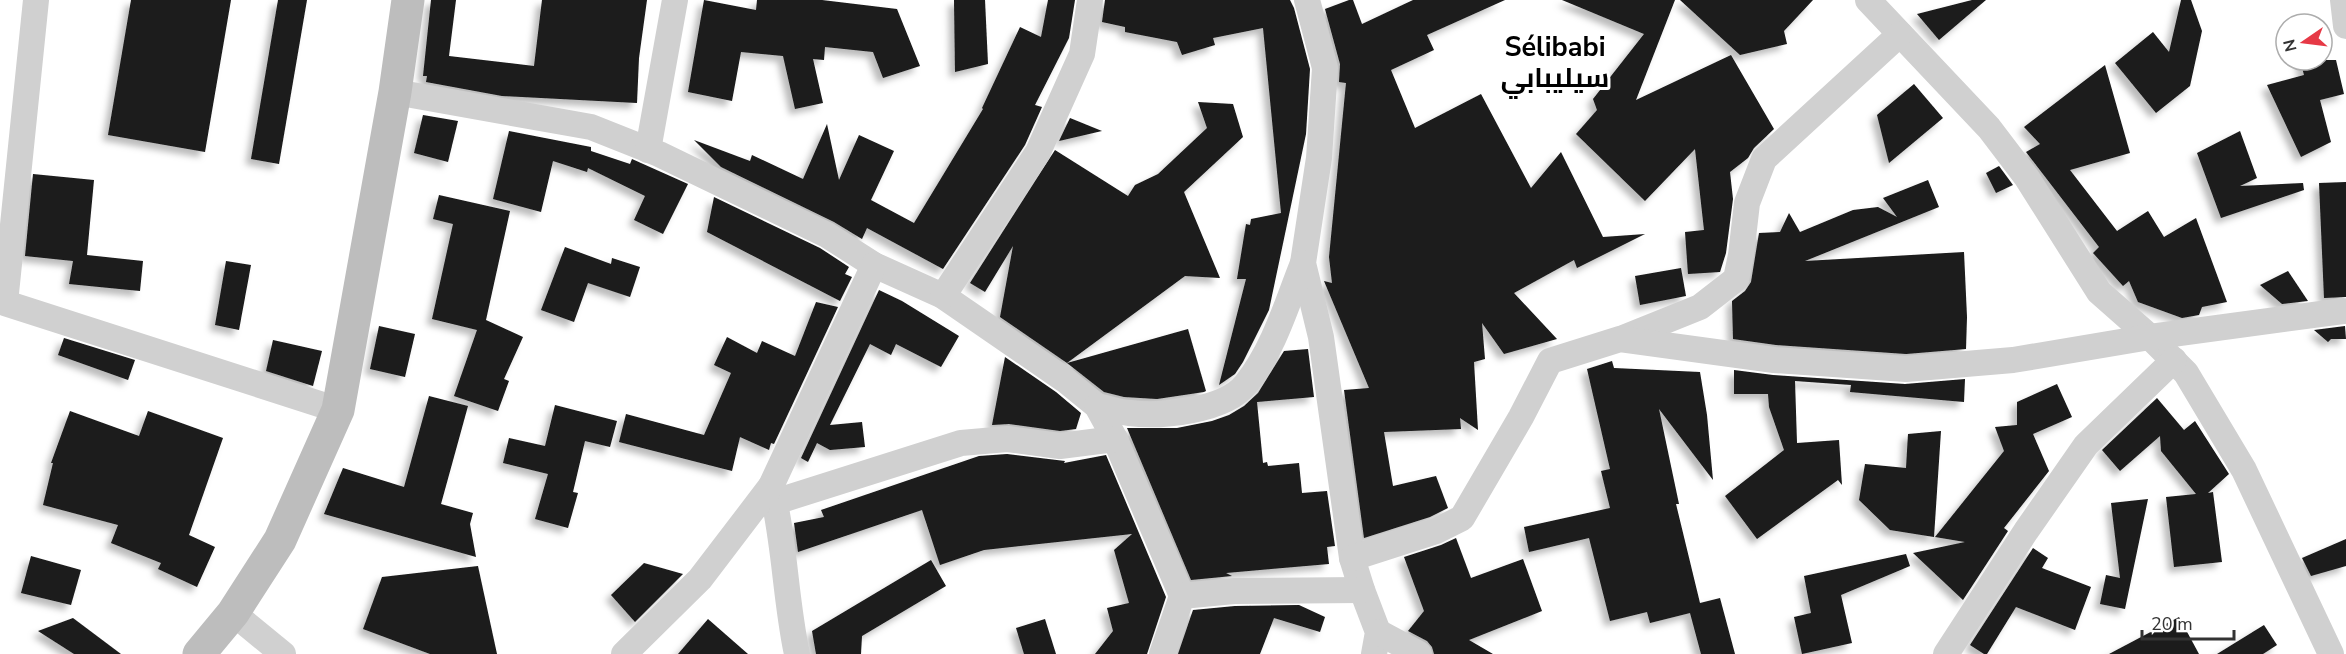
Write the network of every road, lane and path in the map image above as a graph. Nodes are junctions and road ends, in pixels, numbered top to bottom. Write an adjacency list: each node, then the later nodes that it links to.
1 (36, 0): 20 (street)
2 (408, 0): 10 (street)
3 (675, 0): 11 (street)
4 (1090, 0): 14 (street)
5 (1307, 0): 12 (street)
6 (1868, 0): 9 (street)
7 (2343, 0): 8 (street)
8 (2346, 26)
9 (1900, 34): 16 (street); 17 (street)
10 (395, 92): 11 (street); 20 (street)
11 (648, 150): 13 (street)
12 (1303, 263): 19 (street); 23 (street)
13 (874, 265): 14 (street); 22 (street)
14 (943, 296): 19 (street)
15 (2345, 310): 16 (street)
16 (2150, 337): 17 (street); 18 (street)
17 (1620, 339): 23 (street)
18 (2174, 360): 34 (street); 35 (street)
19 (1097, 406): 21 (street)
20 (338, 410): 26 (street)
21 (1115, 439): 22 (street); 25 (street)
22 (773, 494): 30 (street); 31 (street)
23 (1352, 558): 24 (street)
24 (1362, 590): 25 (street); 27 (street)
25 (1182, 596): 32 (street)
26 (233, 613): 28 (street); 29 (street)
27 (1376, 643): 33 (street)
28 (199, 654)
29 (283, 654)
30 (624, 654)
31 (797, 654)
32 (1162, 654)
33 (1419, 654)
34 (1946, 654)
35 (2331, 654)

